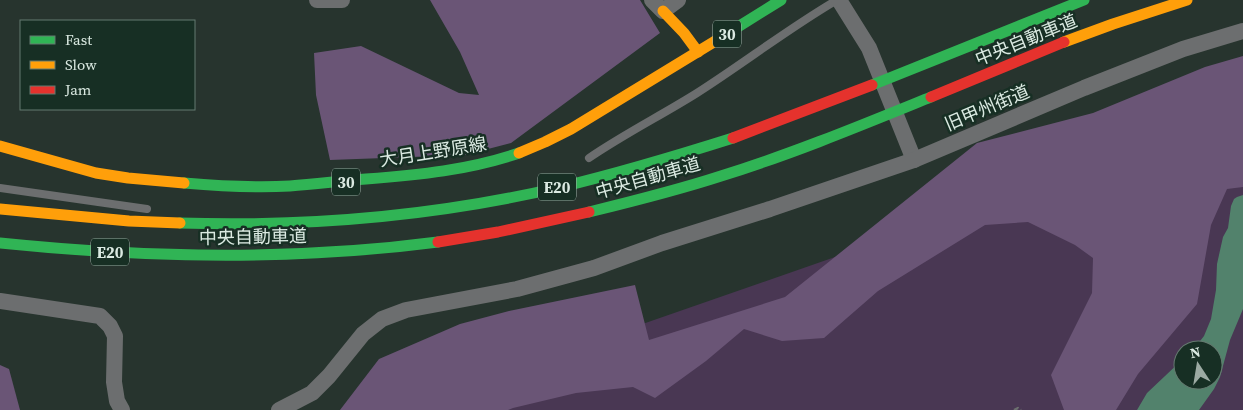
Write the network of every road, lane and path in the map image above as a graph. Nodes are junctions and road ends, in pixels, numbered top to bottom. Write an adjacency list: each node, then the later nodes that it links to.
1 (317, 0): 2 (street)
2 (342, 0)
3 (678, 0): 8 (street)
4 (781, 0): 10 (main road, 大月上野原線 / 30)
5 (838, 0): 12 (street); 13 (lane)
6 (1084, 0): 18 (main road, 中央自動車道 / E20)
7 (1187, 0): 20 (main road, 中央自動車道 / E20)
8 (658, 5): 10 (main road, 30)
9 (1243, 31): 12 (street, 旧甲州街道)
10 (698, 52): 11 (main road, 大月上野原線 / 30)
11 (0, 146)
12 (912, 155): 24 (street, 旧甲州街道)
13 (589, 158)
14 (0, 188): 16 (lane)
15 (0, 209): 18 (main road, 中央自動車道 / E20)
16 (151, 209)
17 (226, 216): 18 (lane)
18 (292, 222)
19 (0, 243): 20 (main road, 中央自動車道 / E20)
20 (219, 256): 21 (main road)
21 (50, 259)
22 (0, 301): 23 (street)
23 (122, 410)
24 (279, 410)
25 (1014, 410): 26 (path)
26 (1021, 410)

